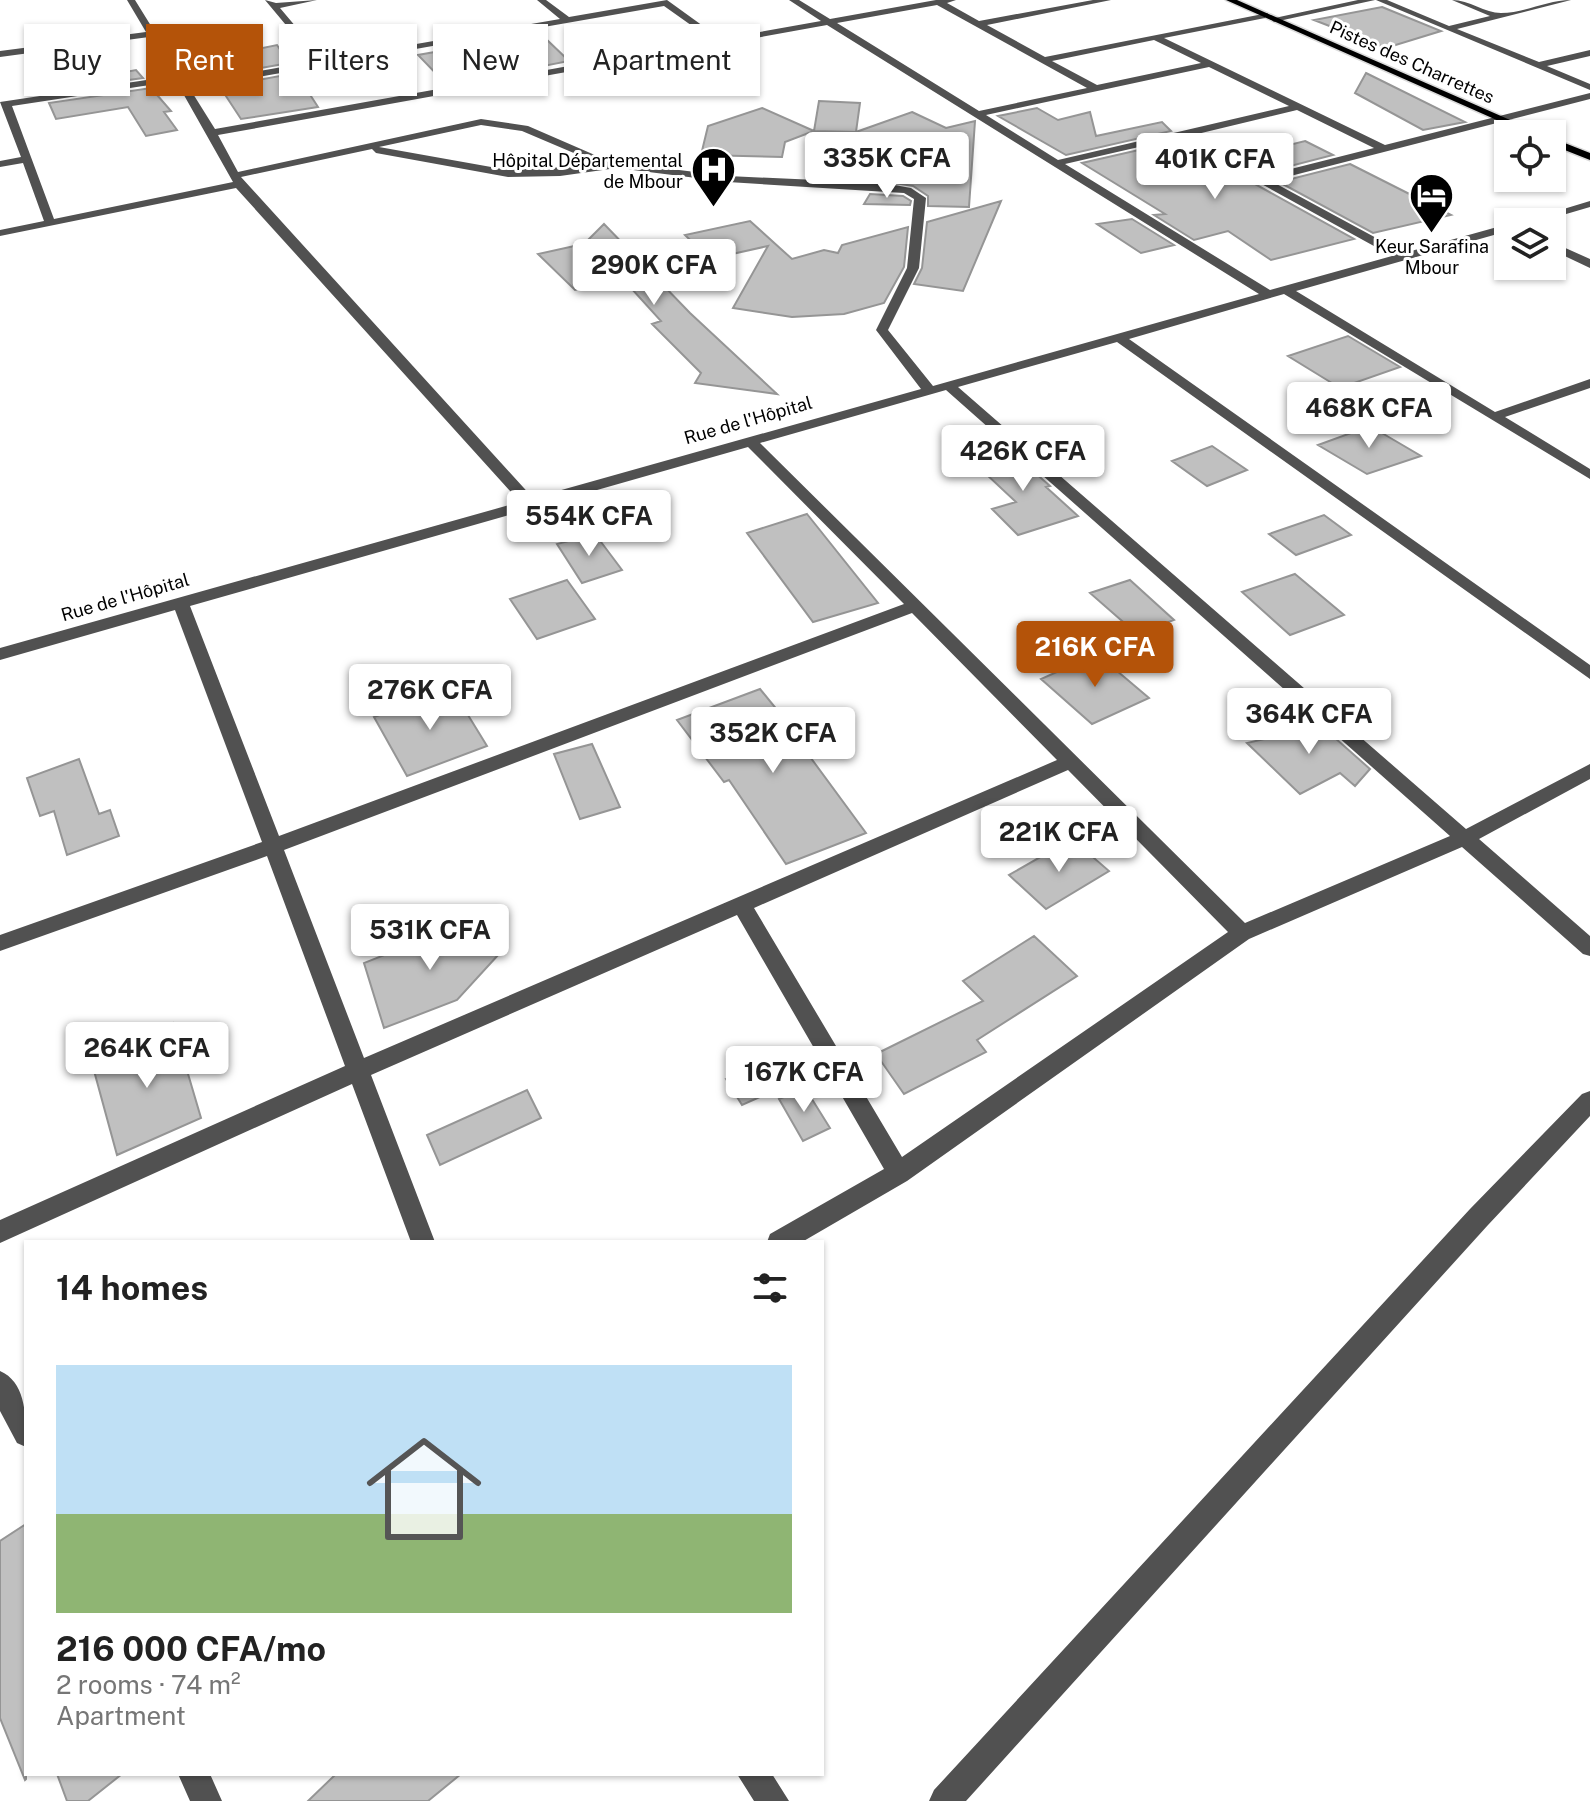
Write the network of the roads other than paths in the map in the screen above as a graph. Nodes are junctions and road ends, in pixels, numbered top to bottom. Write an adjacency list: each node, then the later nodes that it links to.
1 (131, 0): 24 (street)
2 (313, 0): 15 (street)
3 (541, 0): 18 (street)
4 (793, 0): 19 (street)
5 (952, 0): 13 (street)
6 (1107, 0): 14 (street)
7 (1230, 0): 17 (main road, Pistes des Charrettes)
8 (1371, 0): 17 (street)
9 (1380, 0): 25 (street)
10 (1456, 0): 16 (street)
11 (1567, 0): 16 (street)
12 (663, 1): 18 (street); 22 (street)
13 (938, 2): 19 (street); 23 (street)
14 (1082, 2): 23 (street)
15 (272, 3): 20 (street)
16 (1499, 16): 25 (street)
17 (1269, 17): 28 (street); 43 (main road, Pistes des Charrettes)
18 (567, 20): 21 (street)
19 (829, 22): 27 (street); 42 (street)
20 (290, 24)
21 (545, 24)
22 (695, 24)
23 (978, 24): 31 (street)
24 (146, 26)
25 (1450, 28): 33 (street)
26 (146, 35): 30 (street)
27 (760, 35)
28 (1155, 37): 31 (street); 32 (street)
29 (1590, 53): 33 (street)
30 (0, 54)
31 (1043, 60): 36 (street)
32 (1210, 64): 36 (street); 41 (street)
33 (1539, 65): 35 (street)
34 (146, 87): 40 (street)
35 (1590, 87)
36 (1095, 88): 42 (street)
37 (433, 93): 44 (street)
38 (190, 96): 44 (street)
39 (1590, 96): 43 (street)
40 (4, 105): 52 (street)
41 (1299, 107): 45 (street); 49 (street)
42 (977, 114): 53 (street)
43 (1502, 119): 49 (street)
44 (212, 133): 56 (street)
45 (1180, 135): 53 (street); 57 (street)
46 (408, 137): 48 (street); 50 (street); 55 (street)
47 (1566, 147): 51 (main road)
48 (360, 148): 50 (street); 56 (street)
49 (1384, 149): 57 (street)
50 (411, 154): 55 (street)
51 (1590, 157)
52 (26, 159): 54 (street); 60 (street)
53 (1057, 163): 67 (street)
54 (0, 164)
55 (622, 166): 71 (street)
56 (236, 180): 60 (street); 75 (street)
57 (1261, 180): 64 (street)
58 (1590, 204): 59 (street)
59 (1566, 211)
60 (50, 223): 62 (street)
61 (1494, 231): 64 (street, Rue de l'Hôpital)
62 (0, 233)
63 (1566, 252): 65 (street)
64 (1403, 257): 66 (street, Rue de l'Hôpital)
65 (1590, 264)
66 (1286, 290): 67 (street, Rue de l'Hôpital); 72 (street)
67 (1269, 295): 68 (street, Rue de l'Hôpital)
68 (1118, 337): 70 (street, Rue de l'Hôpital); 79 (street)
69 (1590, 383): 72 (street)
70 (948, 385): 71 (street, Rue de l'Hôpital); 82 (street)
71 (929, 390): 73 (street, Rue de l'Hôpital)
72 (1493, 417): 74 (street)
73 (750, 441): 75 (street, Rue de l'Hôpital); 77 (street)
74 (1590, 475)
75 (529, 503): 76 (street, Rue de l'Hôpital)
76 (180, 601): 78 (street, Rue de l'Hôpital); 83 (street)
77 (912, 607): 80 (street); 83 (street)
78 (0, 654)
79 (1590, 673)
80 (1069, 762): 84 (street); 85 (street)
81 (1590, 771): 82 (street)
82 (1465, 838): 85 (street); 87 (street)
83 (273, 846): 86 (street); 88 (street)
84 (741, 904): 88 (street); 90 (street)
85 (1242, 933): 90 (street)
86 (0, 943)
87 (1590, 948)
88 (358, 1071): 91 (street); 92 (street)
89 (1590, 1101): 100 (street)
90 (899, 1173): 93 (street)
91 (0, 1232)
92 (422, 1240)
93 (782, 1240)
94 (0, 1384): 95 (street)
95 (24, 1430)
96 (195, 1776): 98 (street)
97 (754, 1776): 99 (street)
98 (206, 1801)
99 (773, 1801)
100 (945, 1801)

